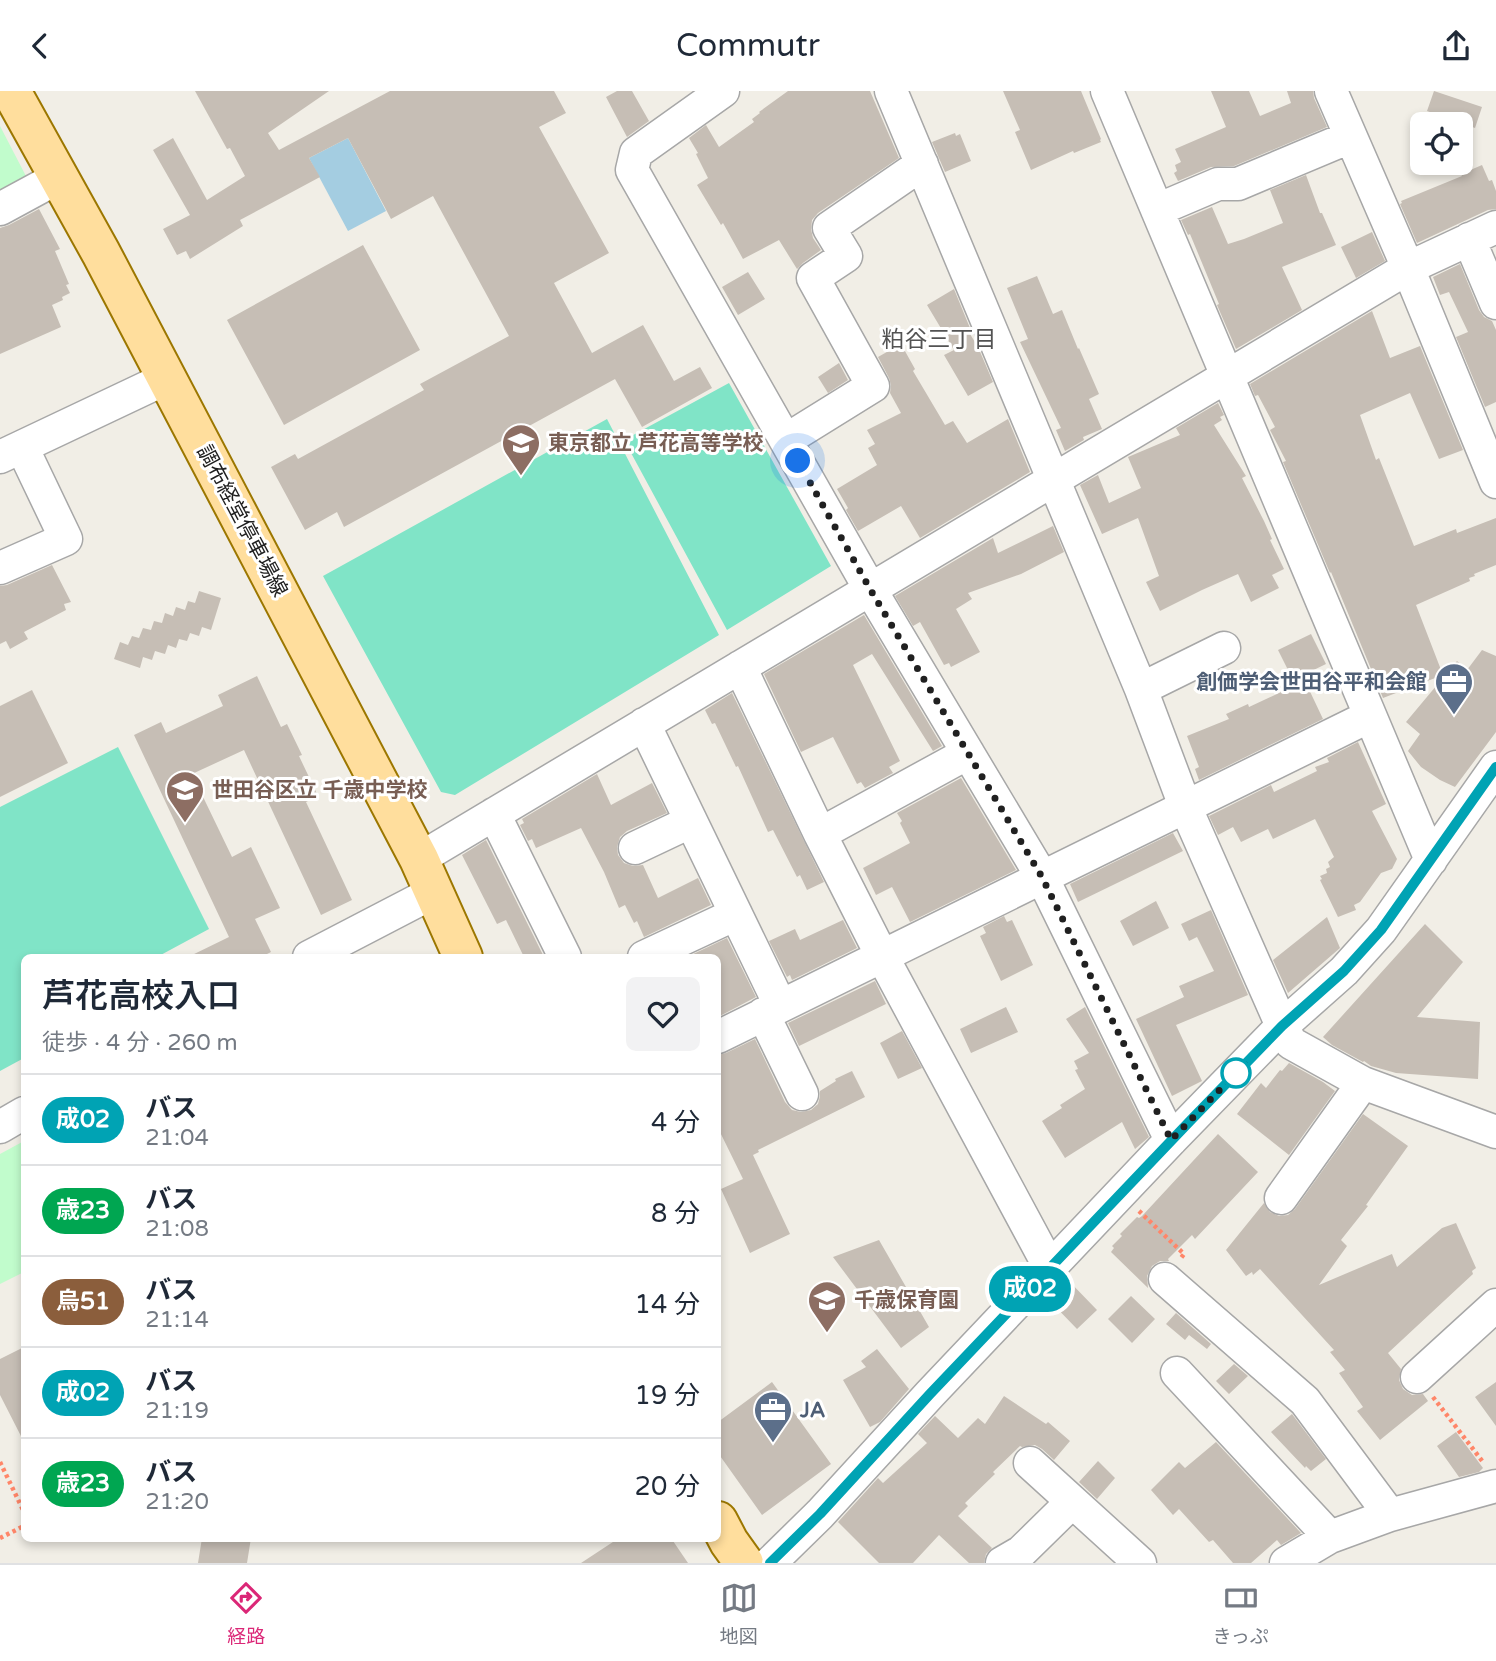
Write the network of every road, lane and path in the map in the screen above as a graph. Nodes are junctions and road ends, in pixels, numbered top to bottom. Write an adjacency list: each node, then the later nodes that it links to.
1 (11, 91): 9 (main road, 調布経堂停車場線)
2 (723, 91): 6 (street)
3 (891, 91): 8 (street)
4 (1107, 91): 11 (street)
5 (1331, 91): 7 (street)
6 (688, 101): 17 (street)
7 (1350, 137): 11 (street); 13 (street)
8 (922, 164): 17 (street); 19 (street)
9 (59, 177): 10 (street); 16 (main road, 調布経堂停車場線)
10 (0, 209)
11 (1157, 210): 15 (street)
12 (1483, 233): 13 (street); 14 (street)
13 (1408, 268): 15 (street); 20 (street)
14 (1496, 303)
15 (1227, 375): 19 (street); 26 (street)
16 (167, 378): 18 (street); 36 (main road, 調布経堂停車場線)
17 (786, 440): 22 (street)
18 (11, 452): 21 (street)
19 (1054, 478): 22 (street); 25 (street)
20 (1496, 482)
21 (0, 568)
22 (870, 589): 24 (street); 28 (street)
23 (1224, 648): 25 (street)
24 (740, 667): 27 (street); 33 (street)
25 (1141, 689): 30 (street)
26 (1370, 716): 30 (street); 35 (street)
27 (644, 724): 31 (street); 32 (street)
28 (968, 753): 33 (street); 37 (street)
29 (1496, 767): 35 (street)
30 (1185, 806): 37 (street); 45 (street)
31 (494, 814): 36 (street); 41 (street)
32 (690, 822): 34 (street); 38 (street)
33 (820, 834): 43 (street)
34 (635, 848)
35 (1430, 860): 45 (street)
36 (426, 875): 39 (street); 40 (main road, 調布経堂停車場線)
37 (1042, 877): 43 (street); 52 (street)
38 (736, 914): 42 (street); 44 (street)
39 (313, 954)
40 (462, 954)
41 (564, 954)
42 (650, 954)
43 (882, 956): 44 (street); 55 (street)
44 (772, 1010): 46 (street); 48 (street)
45 (1282, 1026): 47 (street); 52 (street)
46 (721, 1036)
47 (1363, 1083): 51 (street); 54 (street)
48 (802, 1094)
49 (21, 1115): 50 (street)
50 (0, 1127)
51 (1496, 1132)
52 (1171, 1140): 53 (street)
53 (1120, 1193): 55 (street); 56 (path)
54 (1281, 1199)
55 (1050, 1268): 71 (street)
56 (1165, 1279): 65 (street)
57 (1496, 1305): 59 (street)
58 (1177, 1373): 68 (street)
59 (1417, 1377): 62 (path)
60 (0, 1462): 64 (path)
61 (1030, 1463): 63 (street)
62 (1492, 1477): 65 (street)
63 (1072, 1502): 72 (street); 73 (street)
64 (21, 1506)
65 (1390, 1515): 68 (street)
66 (721, 1527): 70 (main road)
67 (21, 1528): 69 (path)
68 (1330, 1537): 74 (street)
69 (0, 1538)
70 (744, 1563)
71 (771, 1563)
72 (1002, 1563)
73 (1140, 1563)
74 (1286, 1563)

